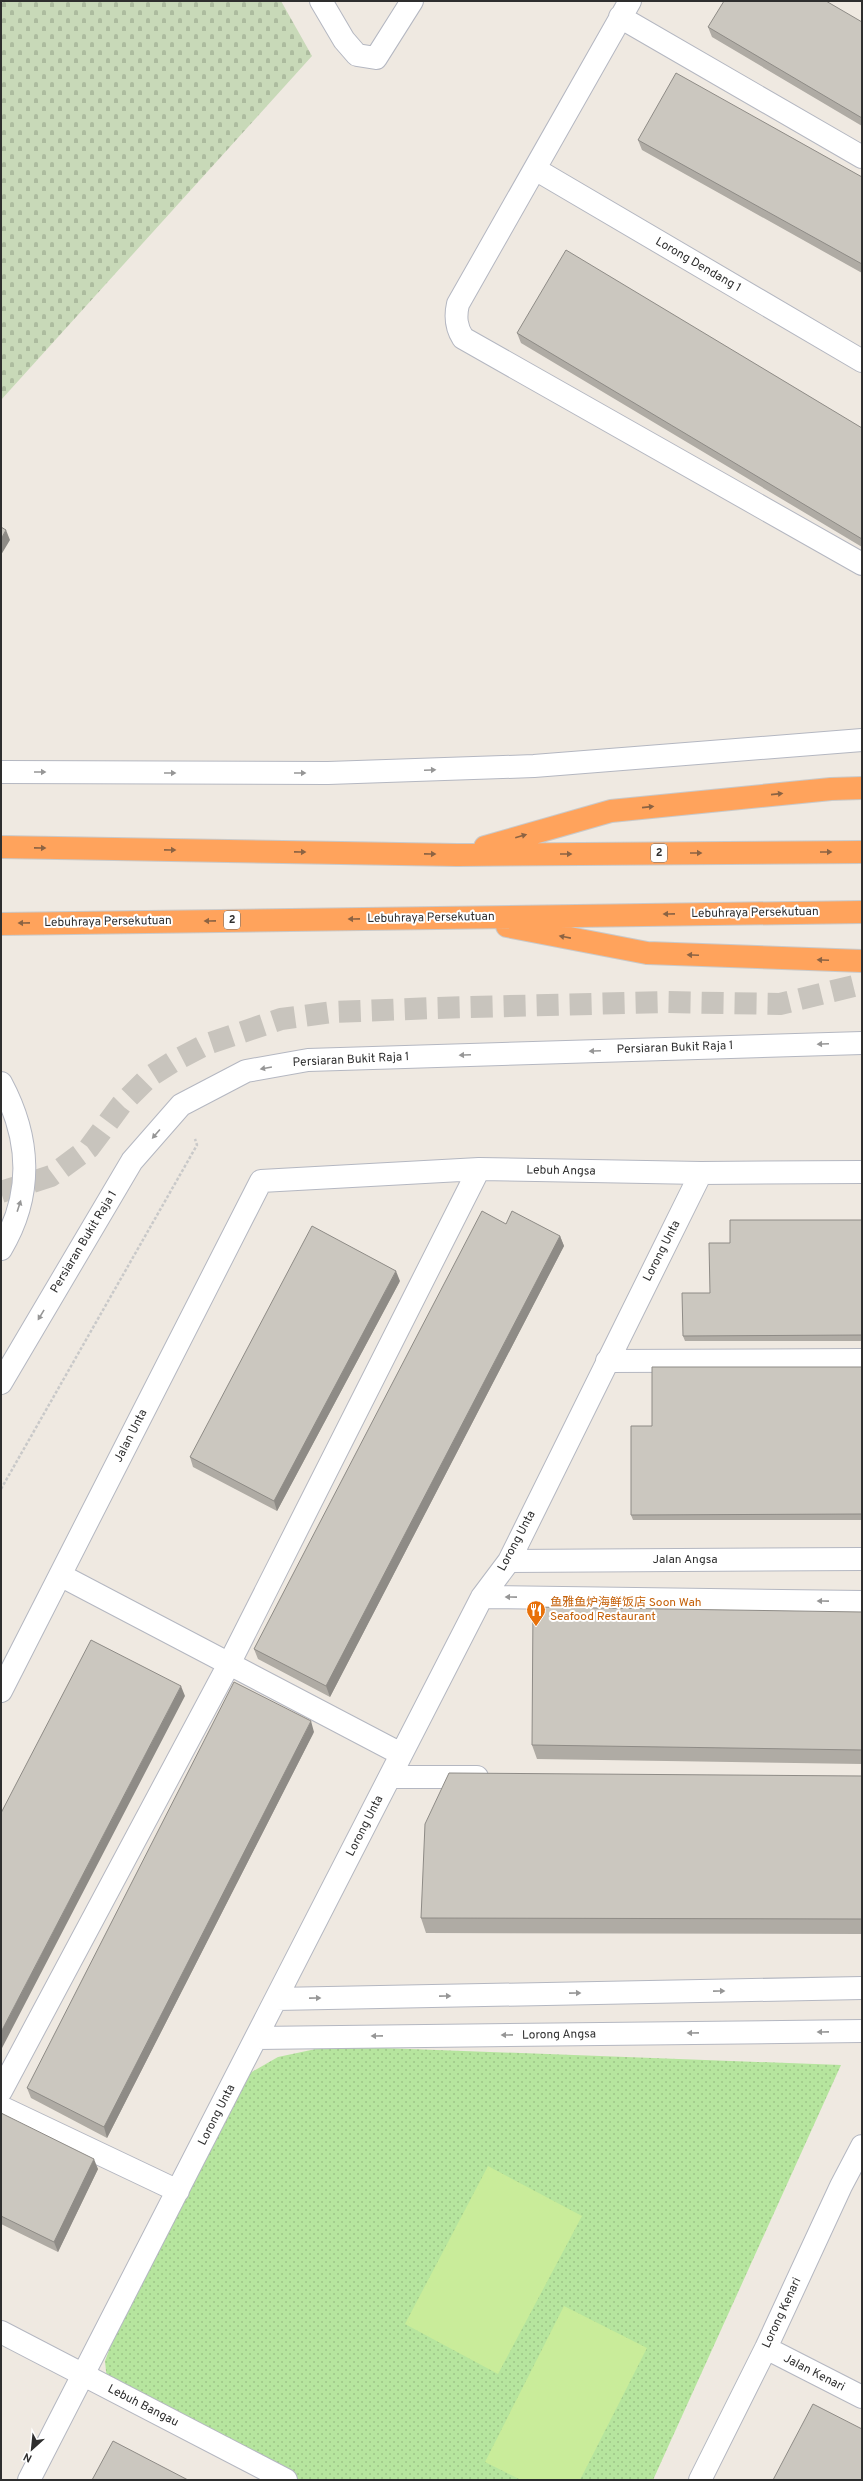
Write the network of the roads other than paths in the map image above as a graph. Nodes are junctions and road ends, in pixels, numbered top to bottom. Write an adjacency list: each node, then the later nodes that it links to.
1 (321, 1): 2 (street)
2 (412, 1)
3 (625, 9): 4 (street); 5 (street)
4 (862, 157)
5 (535, 169): 6 (street, Lorong Dendang 1); 7 (street)
6 (862, 361)
7 (862, 564)
8 (862, 740): 9 (street, one-way to 8)
9 (1, 772)
10 (862, 788): 13 (highway, one-way to 10)
11 (1, 847): 13 (highway, 2, one-way to 13)
12 (862, 852): 13 (highway, 2, one-way to 12)
13 (457, 855)
14 (862, 912): 15 (highway, Lebuhraya Persekutuan / 2, one-way to 15)
15 (463, 917): 16 (highway, Lebuhraya Persekutuan / 2, one-way to 16); 17 (highway, one-way to 15)
16 (1, 924)
17 (862, 961)
18 (862, 1042): 27 (street, Persiaran Bukit Raja 1, one-way to 27)
19 (1, 1083): 24 (street, one-way to 19)
20 (479, 1169): 22 (street, Lebuh Angsa); 23 (street, Lebuh Angsa); 33 (street)
21 (862, 1172): 22 (street, Lebuh Angsa)
22 (701, 1174): 26 (street, Lorong Unta)
23 (261, 1181): 30 (street, Jalan Unta)
24 (1, 1249)
25 (862, 1360): 26 (street)
26 (607, 1361): 29 (street, Lorong Unta)
27 (1, 1383)
28 (862, 1559): 29 (street, Jalan Angsa)
29 (509, 1561): 31 (street, Lorong Unta)
30 (60, 1575): 33 (street); 34 (street, Jalan Unta)
31 (482, 1597): 32 (street, one-way to 31); 35 (street, Lorong Unta)
32 (862, 1602)
33 (229, 1664): 35 (street); 42 (street)
34 (1, 1691)
35 (401, 1754): 36 (street, Lorong Unta)
36 (390, 1777): 37 (street); 39 (street, Lorong Unta)
37 (494, 1778)
38 (862, 1988): 39 (street, one-way to 38)
39 (276, 1999): 41 (street, Lorong Unta)
40 (862, 2031): 41 (street, Lorong Angsa, one-way to 41)
41 (256, 2038): 45 (street, Lorong Unta)
42 (1, 2091)
43 (1, 2107): 45 (street)
44 (862, 2146): 47 (street, Lorong Kenari)
45 (178, 2191): 48 (street, Lorong Unta)
46 (1, 2332): 48 (street, Lebuh Bangau)
47 (766, 2348): 49 (street, Jalan Kenari); 52 (street, Lorong Kenari)
48 (83, 2375): 50 (street, Lorong Unta); 51 (street, Lebuh Bangau)
49 (862, 2397)
50 (29, 2480)
51 (286, 2480)
52 (700, 2480)

